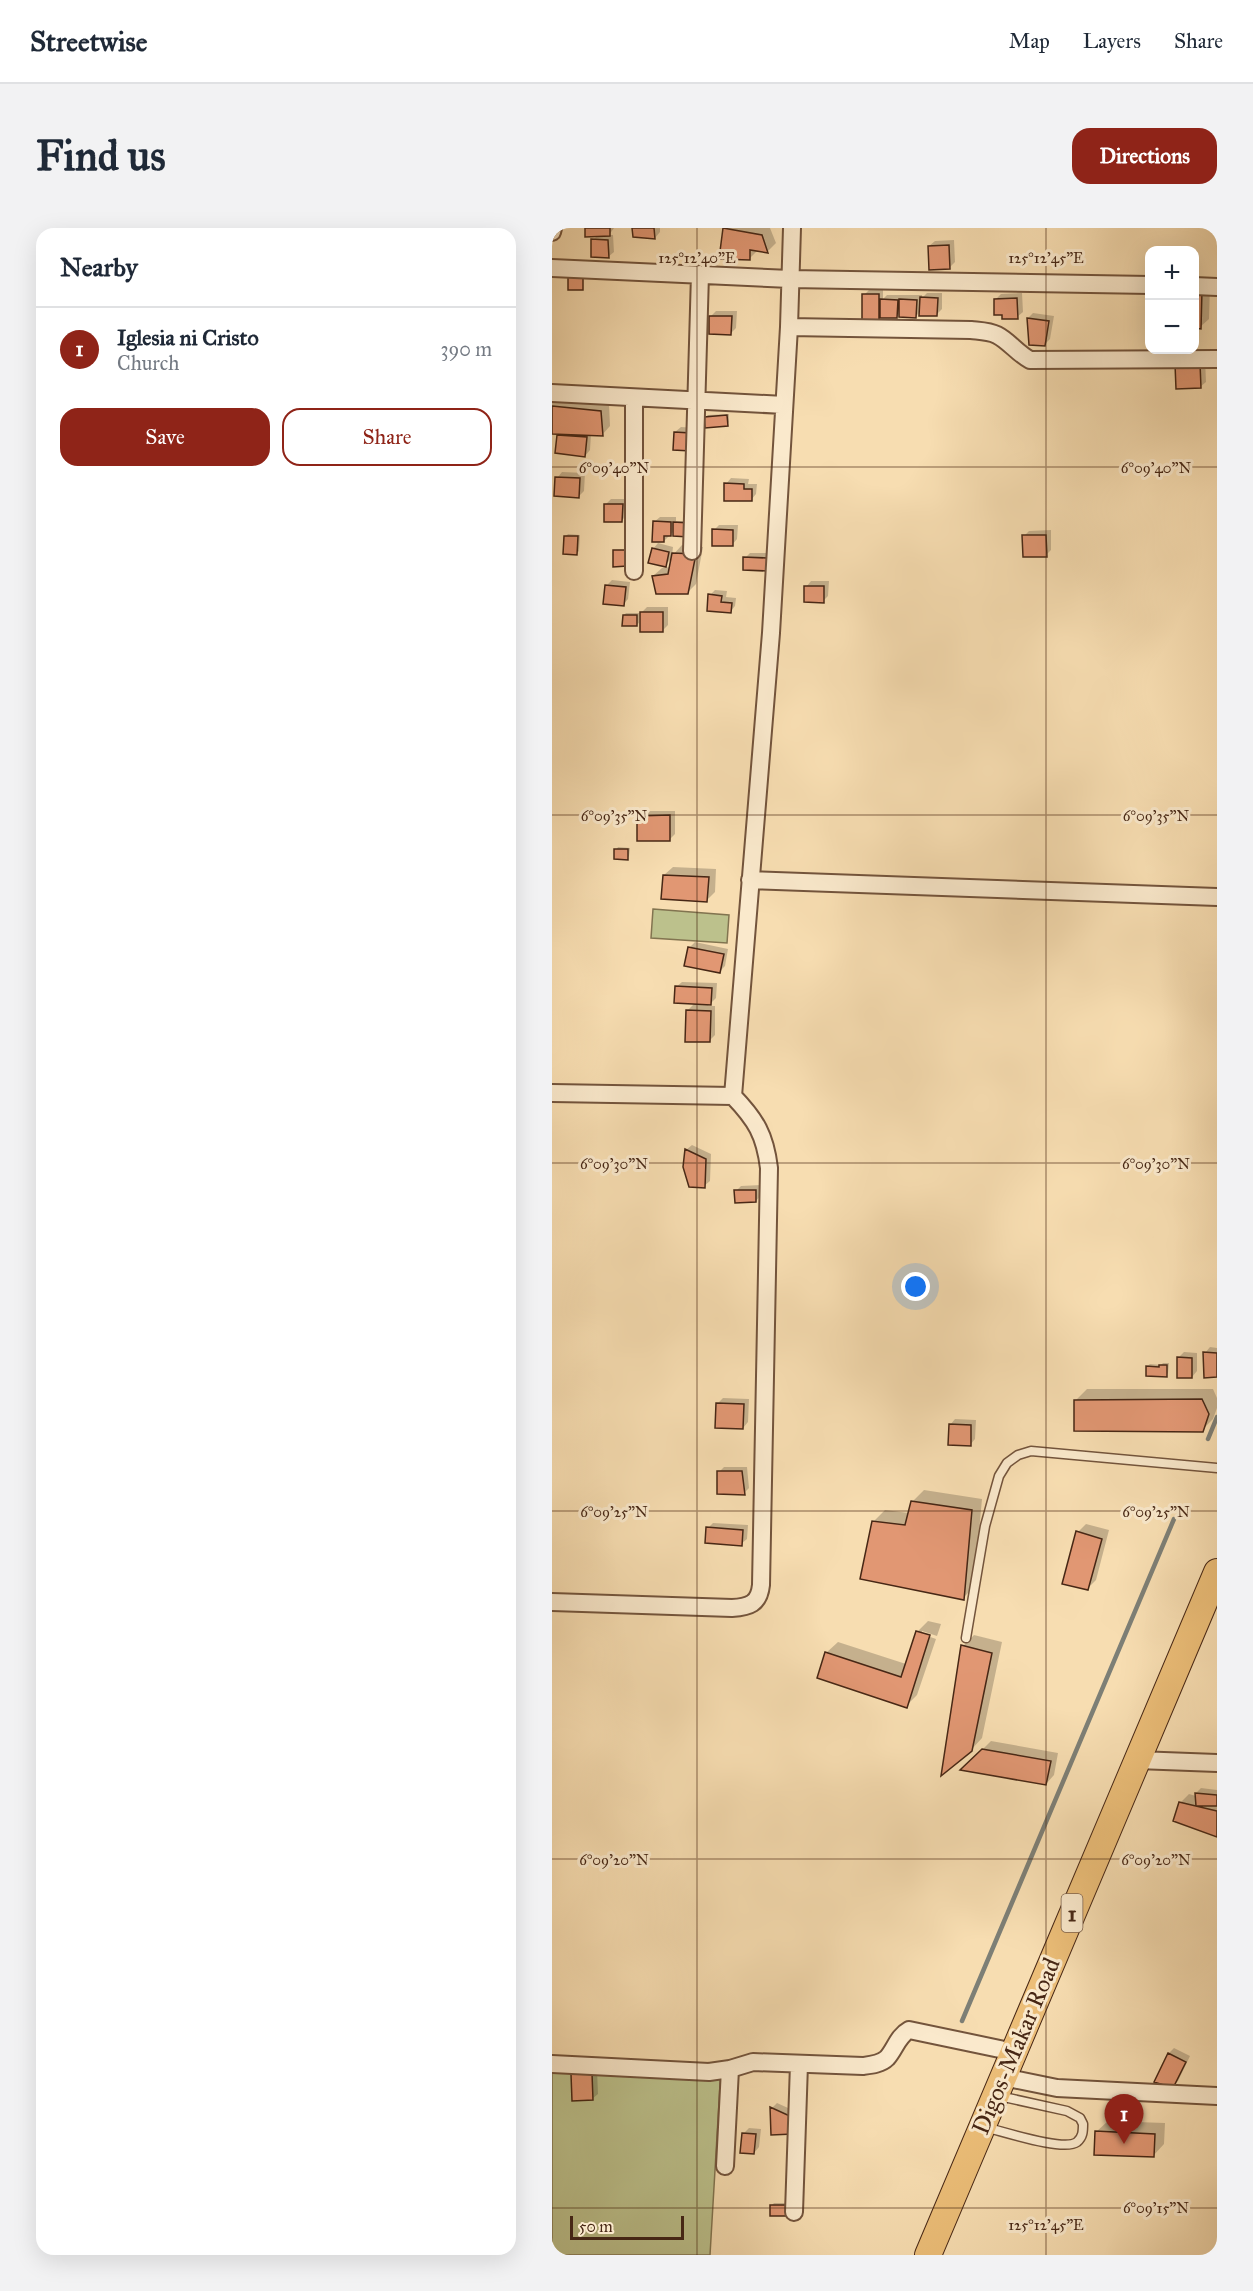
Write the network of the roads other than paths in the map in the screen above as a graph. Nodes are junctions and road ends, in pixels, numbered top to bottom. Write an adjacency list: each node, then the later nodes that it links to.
1 (792, 228): 4 (street)
2 (552, 268): 3 (street)
3 (700, 274): 4 (street); 12 (street)
4 (790, 279): 5 (street); 8 (street)
5 (1145, 285)
6 (1199, 286): 7 (street)
7 (1217, 287)
8 (789, 327): 9 (street); 13 (street)
9 (1217, 359)
10 (552, 393): 11 (street)
11 (634, 398): 12 (street); 15 (street)
12 (696, 402): 13 (street); 14 (street)
13 (784, 405): 16 (street)
14 (692, 551)
15 (634, 571)
16 (750, 880): 17 (street); 19 (street)
17 (1217, 897)
18 (552, 1093): 19 (street)
19 (733, 1096): 22 (street)
20 (1217, 1468): 23 (lane)
21 (1217, 1572): 24 (main road, Digos-Makar Road / 1)
22 (552, 1602)
23 (966, 1638)
24 (1137, 1760): 25 (street); 26 (main road, Digos-Makar Road / 1)
25 (1217, 1763)
26 (1014, 2052): 28 (street); 30 (main road, Digos-Makar Road / 1)
27 (552, 2064): 29 (street)
28 (799, 2064): 29 (street); 34 (street)
29 (730, 2069): 33 (street)
30 (999, 2086): 31 (street); 32 (main road, Digos-Makar Road / 1); 32 (lane)
31 (1217, 2096)
32 (982, 2126): 35 (main road, Digos-Makar Road / 1)
33 (725, 2166)
34 (794, 2212)
35 (928, 2255)

